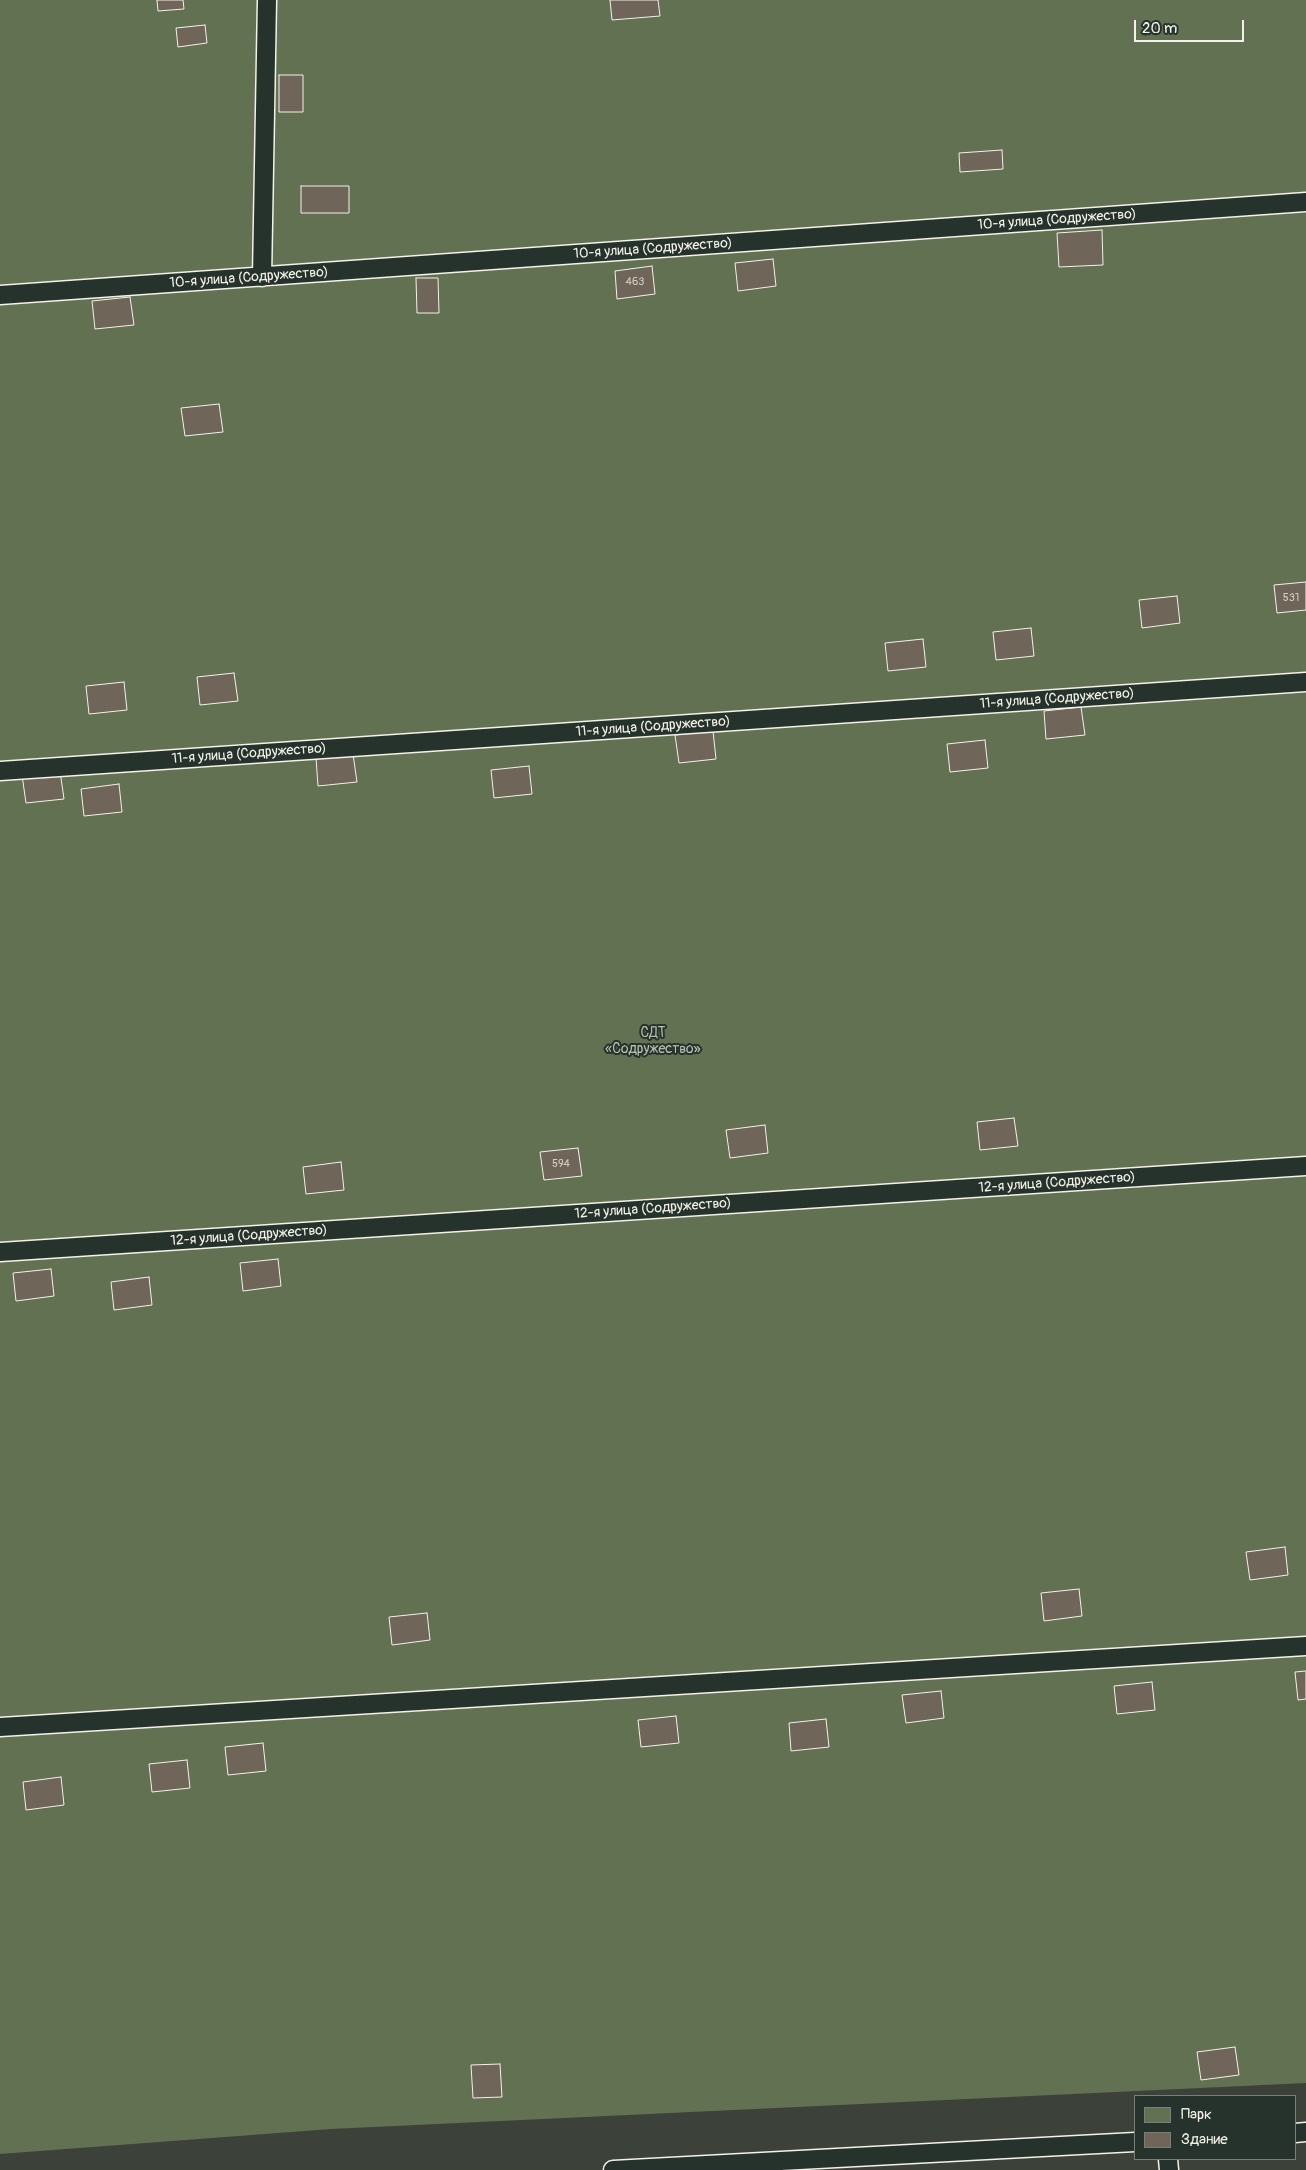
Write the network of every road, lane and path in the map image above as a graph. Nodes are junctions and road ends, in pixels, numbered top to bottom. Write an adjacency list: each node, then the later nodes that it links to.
1 (267, 0): 3 (lane)
2 (1306, 202): 3 (lane, 10-я улица (Содружество))
3 (262, 277): 4 (lane, 10-я улица (Содружество))
4 (0, 295)
5 (1306, 682): 6 (lane, 11-я улица (Содружество))
6 (0, 771)
7 (1306, 1166): 8 (lane, 12-я улица (Содружество))
8 (0, 1252)
9 (1306, 1646): 10 (lane)
10 (0, 1727)
11 (1134, 2142): 12 (lane)
12 (748, 2166): 13 (lane)
13 (613, 2170)

